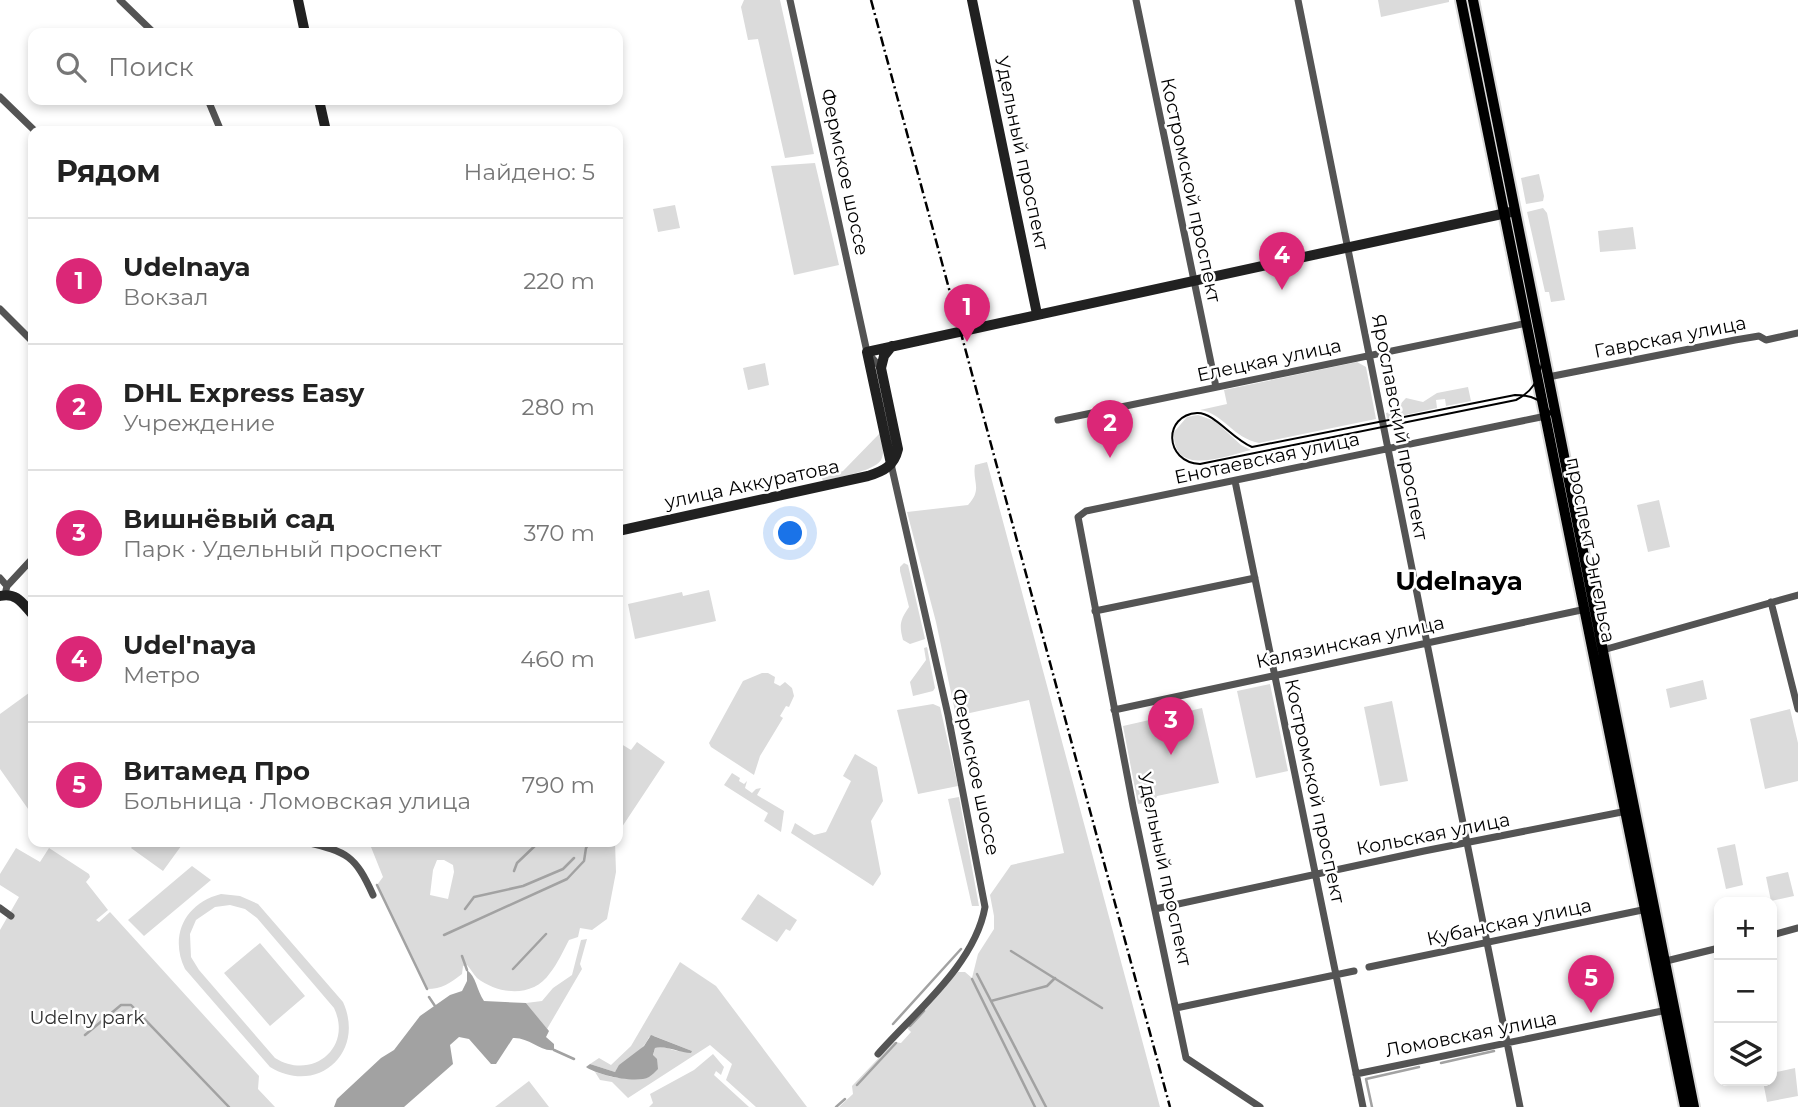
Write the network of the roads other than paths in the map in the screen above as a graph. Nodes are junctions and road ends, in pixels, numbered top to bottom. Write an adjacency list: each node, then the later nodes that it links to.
1 (120, 0): 9 (street)
2 (298, 0): 10 (street)
3 (790, 0): 26 (street, Фермское шоссе)
4 (972, 0): 21 (street, Удельный проспект)
5 (1136, 0): 19 (street, Костромской проспект)
6 (1298, 0): 18 (street, Ярославский проспект)
7 (1461, 0): 17 (main road, проспект Энгельса)
8 (1473, 0): 17 (main road, проспект Энгельса)
9 (149, 28)
10 (304, 28)
11 (0, 97): 14 (street)
12 (210, 105): 15 (street)
13 (321, 105): 16 (street)
14 (30, 126)
15 (219, 126)
16 (325, 126)
17 (1510, 213): 18 (street); 22 (main road, проспект Энгельса); 29 (main road, проспект Энгельса)
18 (1348, 248): 19 (street); 27 (street, Ярославский проспект)
19 (1194, 281): 21 (street); 30 (street, Костромской проспект)
20 (0, 309): 24 (street)
21 (1037, 314): 25 (street)
22 (1527, 323): 27 (street, Елецкая улица); 31 (main road, проспект Энгельса)
23 (1798, 333): 29 (street, Гаврская улица)
24 (28, 337)
25 (892, 346): 26 (street); 28 (street)
26 (867, 352): 28 (street, Фермское шоссе); 34 (street, Фермское шоссе)
27 (1369, 355): 30 (street, Елецкая улица); 33 (street, Ярославский проспект)
28 (881, 368): 34 (street, Фермское шоссе)
29 (1548, 377): 44 (main road, проспект Энгельса)
30 (1216, 387): 32 (street, Елецкая улица)
31 (1546, 416): 33 (street, Енотаевская улица); 44 (main road, проспект Энгельса)
32 (1058, 420)
33 (1388, 449): 35 (street, Енотаевская улица); 47 (street, Ярославский проспект)
34 (891, 464): 37 (street, улица Аккуратова); 72 (street, Фермское шоссе)
35 (1235, 481): 36 (street, Енотаевская улица); 40 (street, Костромской проспект)
36 (1078, 517): 46 (street, Удельный проспект)
37 (623, 530)
38 (28, 564): 41 (street)
39 (0, 578): 41 (street)
40 (1255, 578): 46 (street); 49 (street, Костромской проспект)
41 (4, 592): 45 (street)
42 (1798, 595): 43 (street)
43 (1771, 602): 48 (street); 50 (street)
44 (1589, 608): 47 (street, Калязинская улица); 48 (main road, проспект Энгельса); 52 (main road, проспект Энгельса)
45 (28, 609)
46 (1095, 611): 51 (street, Удельный проспект)
47 (1427, 642): 49 (street, Калязинская улица); 53 (street, Ярославский проспект)
48 (1603, 650): 52 (main road, проспект Энгельса)
49 (1275, 674): 51 (street, Калязинская улица); 55 (street, Костромской проспект)
50 (1798, 709)
51 (1114, 710): 58 (street, Удельный проспект)
52 (1630, 810): 53 (street, Кольская улица); 59 (main road, проспект Энгельса)
53 (1467, 843): 55 (street, Кольская улица); 63 (street, Ярославский проспект)
54 (324, 847): 56 (street)
55 (1317, 874): 58 (street, Кольская улица); 68 (street, Костромской проспект)
56 (373, 895)
57 (0, 908): 60 (street)
58 (1155, 909): 69 (street, Удельный проспект)
59 (1650, 909): 63 (street, Кубанская улица); 65 (main road, проспект Энгельса)
60 (11, 916)
61 (1798, 928): 62 (street)
62 (1777, 933)
63 (1487, 943): 66 (street, Кубанская улица); 71 (street, Ярославский проспект)
64 (1714, 949): 65 (street)
65 (1661, 962): 70 (main road, проспект Энгельса)
66 (1369, 967)
67 (1354, 971): 68 (street)
68 (1335, 974): 69 (street); 73 (street, Костромской проспект)
69 (1176, 1008): 74 (street, Удельный проспект)
70 (1670, 1009): 71 (street, Ломовская улица); 77 (main road, проспект Энгельса); 78 (main road, проспект Энгельса)
71 (1507, 1044): 73 (street, Ломовская улица); 76 (street, Ярославский проспект)
72 (878, 1054)
73 (1356, 1074): 75 (street, Костромской проспект)
74 (1260, 1107)
75 (1363, 1107)
76 (1520, 1107)
77 (1685, 1107)
78 (1694, 1107)

